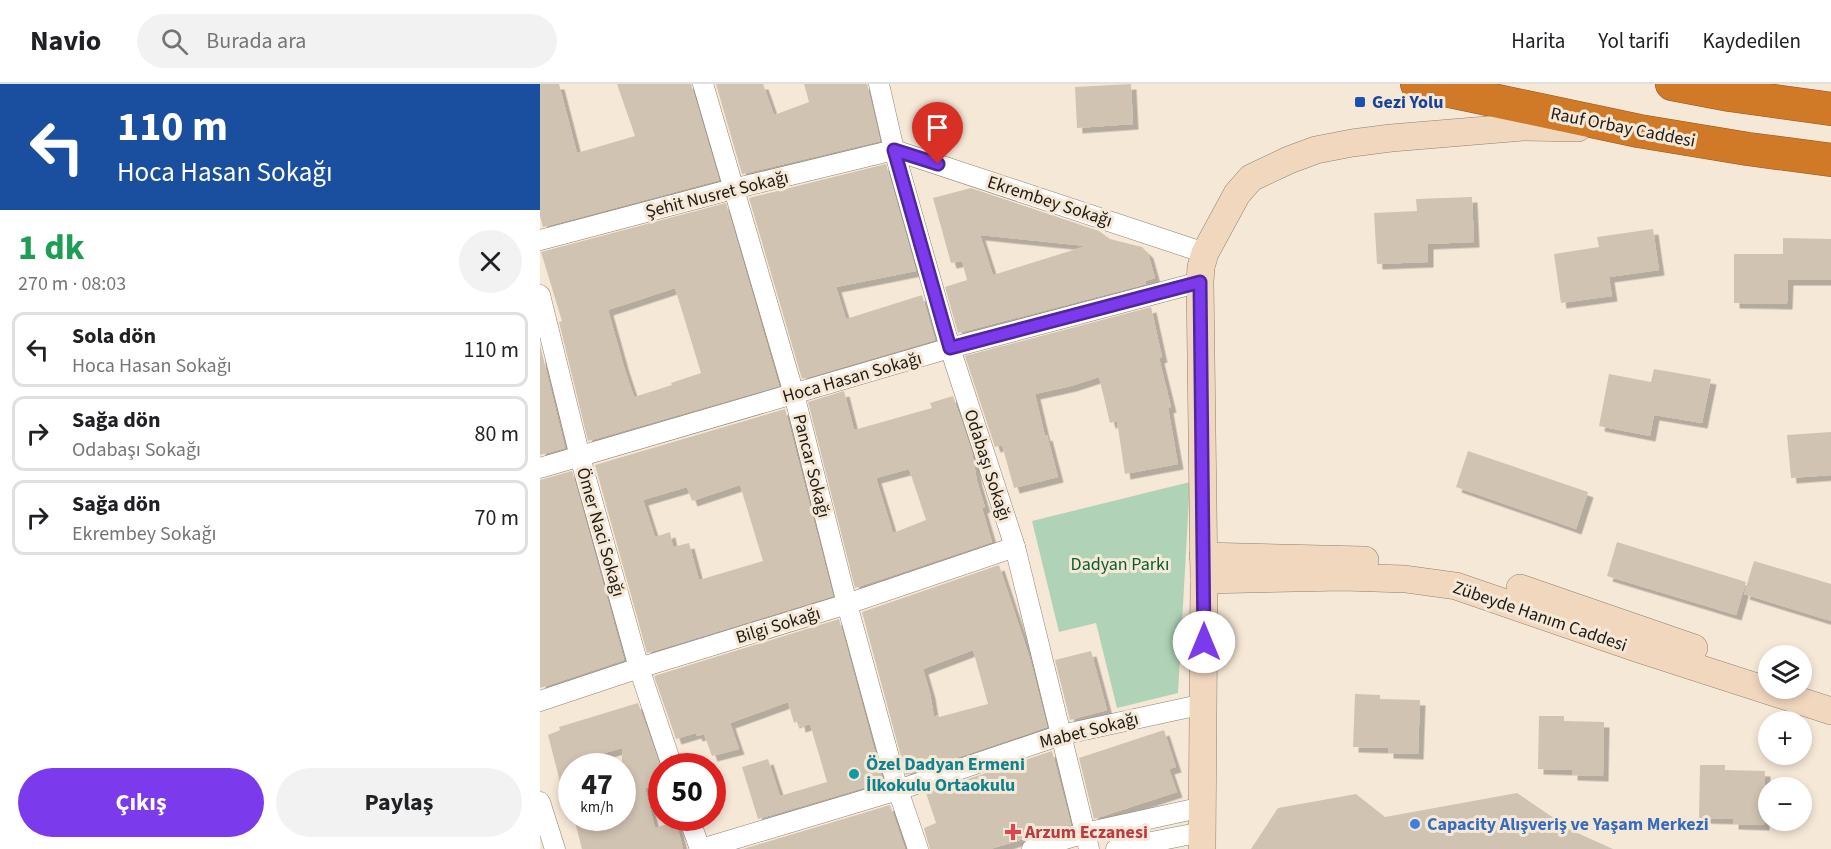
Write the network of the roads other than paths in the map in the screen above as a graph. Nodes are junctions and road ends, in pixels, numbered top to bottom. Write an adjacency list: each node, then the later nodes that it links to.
1 (703, 84): 9 (street, Pancar Sokağı)
2 (879, 84): 7 (street, Odabaşı Sokağı)
3 (1417, 84): 6 (highway, Rauf Orbay Caddesi)
4 (1672, 84): 5 (highway)
5 (1831, 110)
6 (1639, 131): 8 (highway, Rauf Orbay Caddesi); 11 (main road)
7 (894, 150): 9 (street, Şehit Nusret Sokağı); 11 (street, Ekrembey Sokağı); 14 (street, Odabaşı Sokağı)
8 (1831, 160)
9 (733, 189): 10 (street, Şehit Nusret Sokağı); 15 (street, Pancar Sokağı)
10 (540, 240)
11 (1205, 253): 12 (main road)
12 (1200, 282): 14 (street, Hoca Hasan Sokağı); 19 (main road)
13 (540, 295): 16 (street, Ömer Naci Sokağı)
14 (950, 348): 15 (street, Hoca Hasan Sokağı); 18 (street, Odabaşı Sokağı)
15 (794, 394): 16 (street, Hoca Hasan Sokağı); 21 (street, Pancar Sokağı)
16 (580, 457): 17 (street, Hoca Hasan Sokağı); 22 (street, Ömer Naci Sokağı)
17 (540, 468)
18 (1015, 548): 21 (street, Bilgi Sokağı); 29 (street, Odabaşı Sokağı)
19 (1203, 568): 20 (main road, Zübeyde Hanım Caddesi); 27 (main road)
20 (1459, 579): 23 (main road, Zübeyde Hanım Caddesi); 28 (main road, Zübeyde Hanım Caddesi)
21 (847, 604): 22 (street, Bilgi Sokağı); 31 (street, Pancar Sokağı)
22 (639, 668): 26 (street, Bilgi Sokağı); 30 (street, Ömer Naci Sokağı)
23 (1758, 670)
24 (1812, 688): 25 (main road)
25 (1831, 695)
26 (540, 701)
27 (1204, 704): 29 (street, Mabet Sokağı); 33 (main road)
28 (1831, 711)
29 (1061, 735): 31 (street, Mabet Sokağı); 35 (street, Odabaşı Sokağı)
30 (668, 753)
31 (898, 790): 37 (street, Mabet Sokağı); 38 (street, Pancar Sokağı)
32 (540, 802): 36 (street)
33 (1202, 829): 35 (street); 40 (street)
34 (693, 831): 37 (street)
35 (1087, 841): 39 (street)
36 (555, 849)
37 (700, 849)
38 (918, 849)
39 (1032, 849)
40 (1116, 849)

